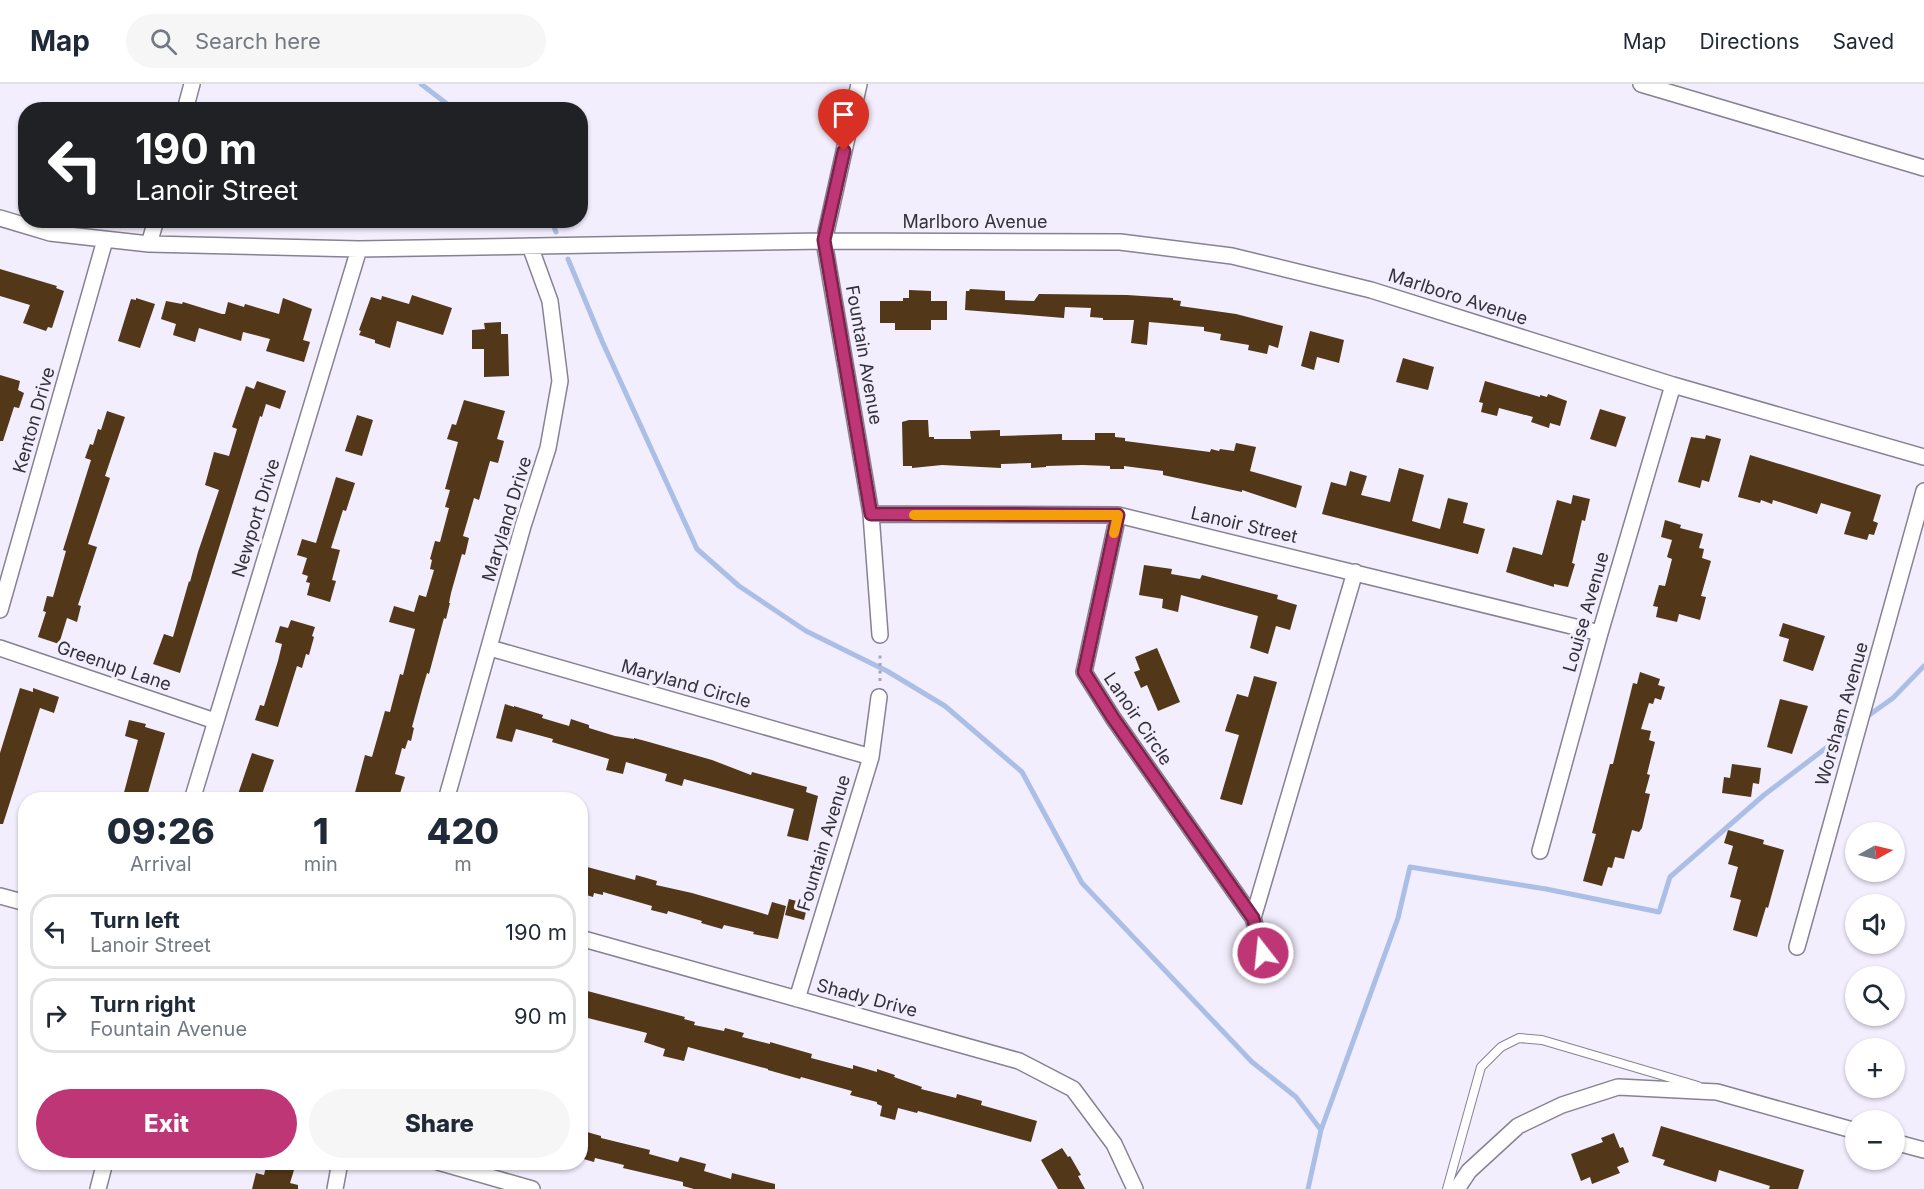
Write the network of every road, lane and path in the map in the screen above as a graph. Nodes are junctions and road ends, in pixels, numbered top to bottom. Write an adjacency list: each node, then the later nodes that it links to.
1 (192, 84): 4 (street)
2 (859, 84): 11 (street, Fountain Avenue)
3 (1641, 84): 5 (street)
4 (187, 102)
5 (1924, 168)
6 (0, 218): 7 (street, Marlboro Avenue)
7 (18, 223)
8 (33, 228): 10 (street, Marlboro Avenue)
9 (154, 228): 12 (street)
10 (105, 240): 12 (street, Marlboro Avenue); 21 (street, Kenton Drive)
11 (824, 240): 13 (street, Marlboro Avenue); 15 (street, Marlboro Avenue); 18 (street, Fountain Avenue)
12 (149, 244): 14 (street, Marlboro Avenue)
13 (530, 246): 14 (street, Marlboro Avenue); 25 (street, Maryland Drive)
14 (359, 249): 29 (street, Newport Drive)
15 (1673, 385): 16 (street, Marlboro Avenue); 22 (street, Louise Avenue)
16 (1924, 457)
17 (1924, 491): 38 (street, Worsham Avenue)
18 (871, 514): 19 (street, Lanoir Street); 23 (street, Fountain Avenue)
19 (1118, 515): 20 (street, Lanoir Street); 36 (street, Lanoir Circle)
20 (1355, 572): 22 (street, Lanoir Street); 36 (street)
21 (0, 610)
22 (1600, 633): 33 (street, Louise Avenue)
23 (880, 635)
24 (0, 648): 29 (street, Greenup Lane)
25 (490, 648): 30 (street, Maryland Circle); 32 (street, Maryland Drive)
26 (880, 654): 27 (path)
27 (880, 677)
28 (879, 697): 30 (street, Fountain Avenue)
29 (215, 721): 31 (street, Newport Drive)
30 (871, 757): 40 (street, Fountain Avenue)
31 (194, 792)
32 (448, 792)
33 (1539, 851)
34 (0, 896): 35 (street)
35 (18, 901)
36 (1253, 918): 39 (street, Lanoir Circle)
37 (588, 940): 40 (street, Shady Drive)
38 (1797, 947)
39 (1263, 953)
40 (797, 999): 51 (street, Shady Drive)
41 (1717, 1092): 42 (street); 52 (lane); 53 (street)
42 (1845, 1128)
43 (1905, 1145): 44 (street)
44 (1924, 1150)
45 (103, 1170): 48 (street)
46 (339, 1170): 49 (street)
47 (466, 1170): 50 (street)
48 (98, 1189)
49 (335, 1189)
50 (532, 1189)
51 (1135, 1189)
52 (1447, 1189)
53 (1457, 1189)

